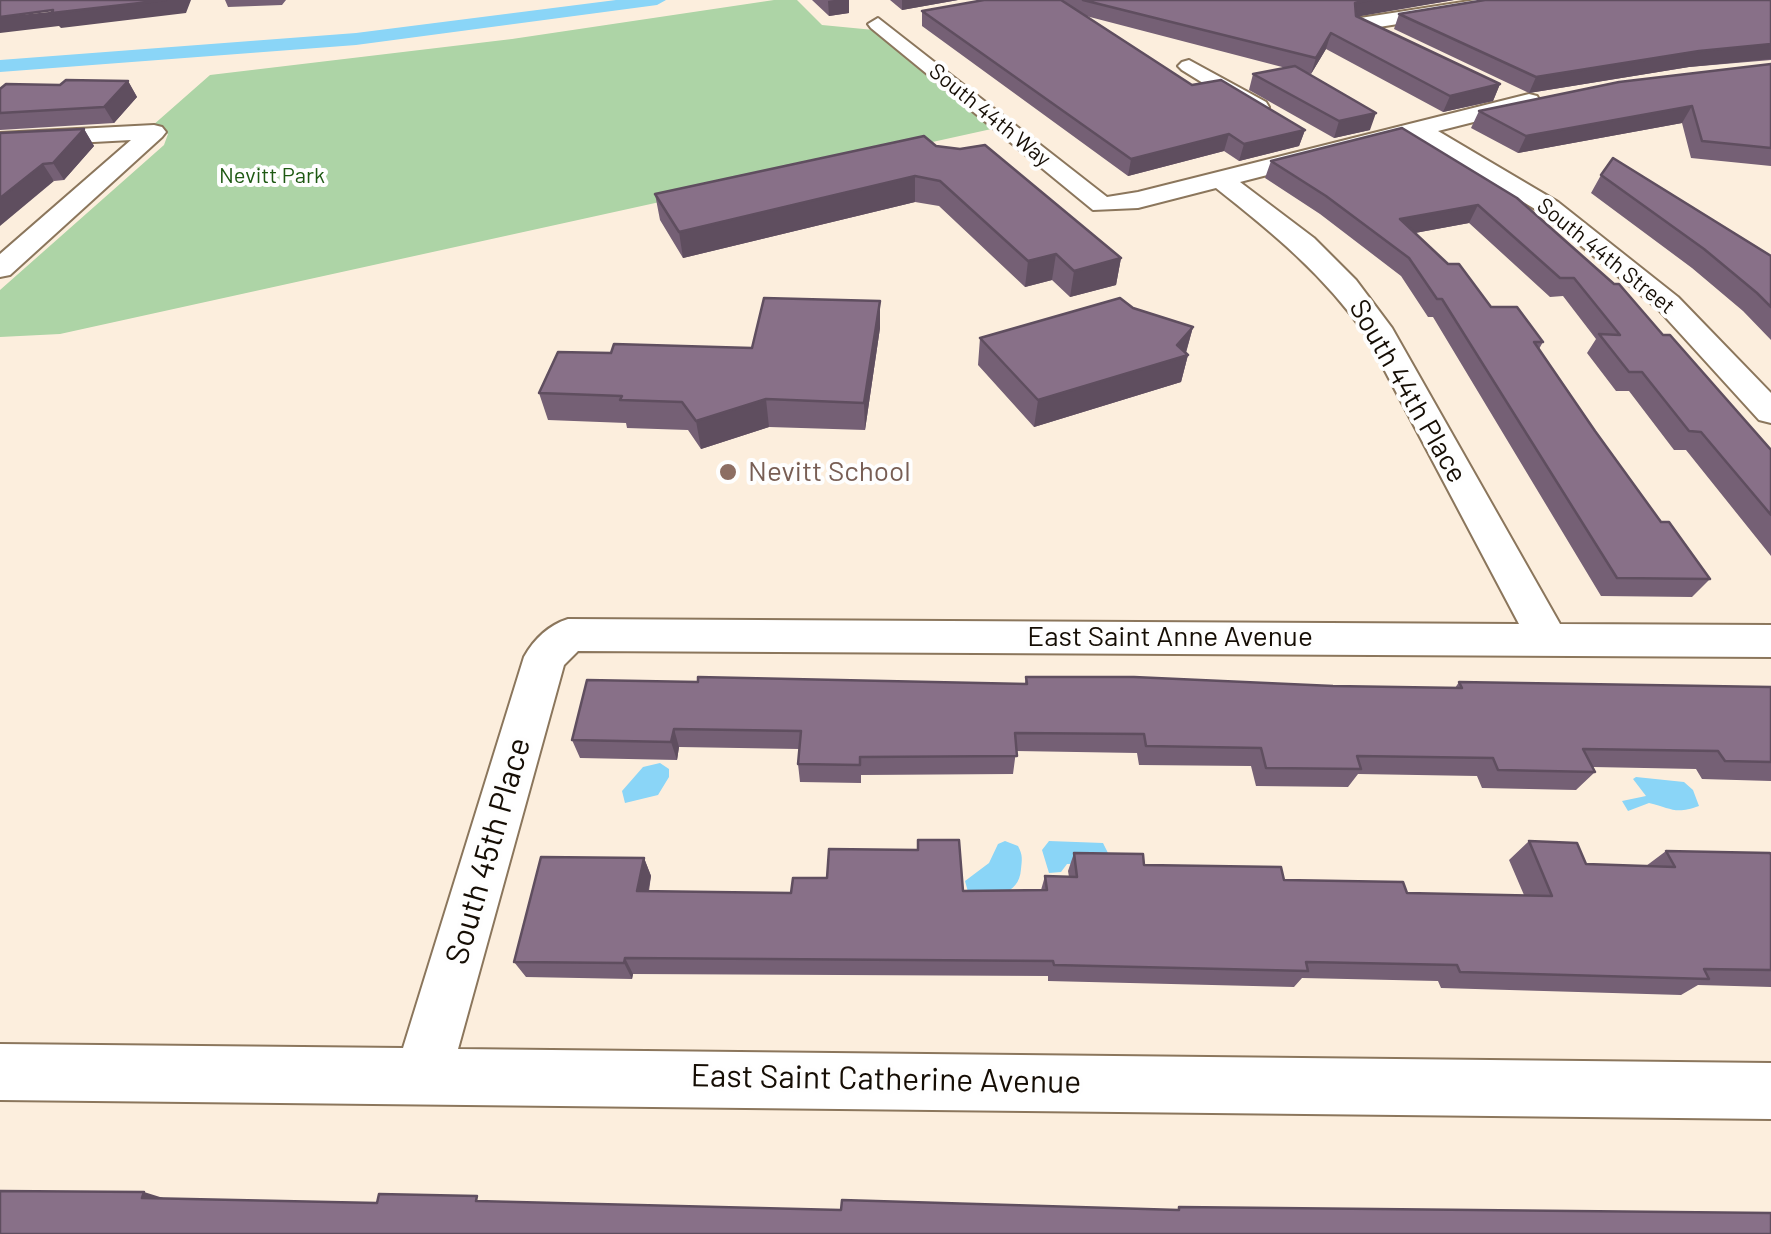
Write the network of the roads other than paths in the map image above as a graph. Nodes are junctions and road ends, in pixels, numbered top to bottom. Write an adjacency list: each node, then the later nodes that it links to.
1 (1512, 0): 3 (street)
2 (888, 22): 11 (street, South 44th Way)
3 (1392, 42)
4 (1189, 66): 10 (street)
5 (1487, 86): 7 (street)
6 (1560, 95): 7 (street)
7 (1522, 102): 8 (street)
8 (1418, 128): 10 (street); 13 (street, South 44th Street)
9 (0, 140): 12 (street)
10 (1331, 151): 11 (street)
11 (1221, 179): 15 (street, South 44th Place)
12 (0, 269)
13 (1766, 402)
14 (568, 635): 15 (street, East Saint Anne Avenue); 18 (street, South 45th Place)
15 (1549, 640): 16 (street, East Saint Anne Avenue)
16 (1771, 641)
17 (0, 1072): 18 (street, East Saint Catherine Avenue)
18 (422, 1074): 19 (street, East Saint Catherine Avenue)
19 (1771, 1091)

